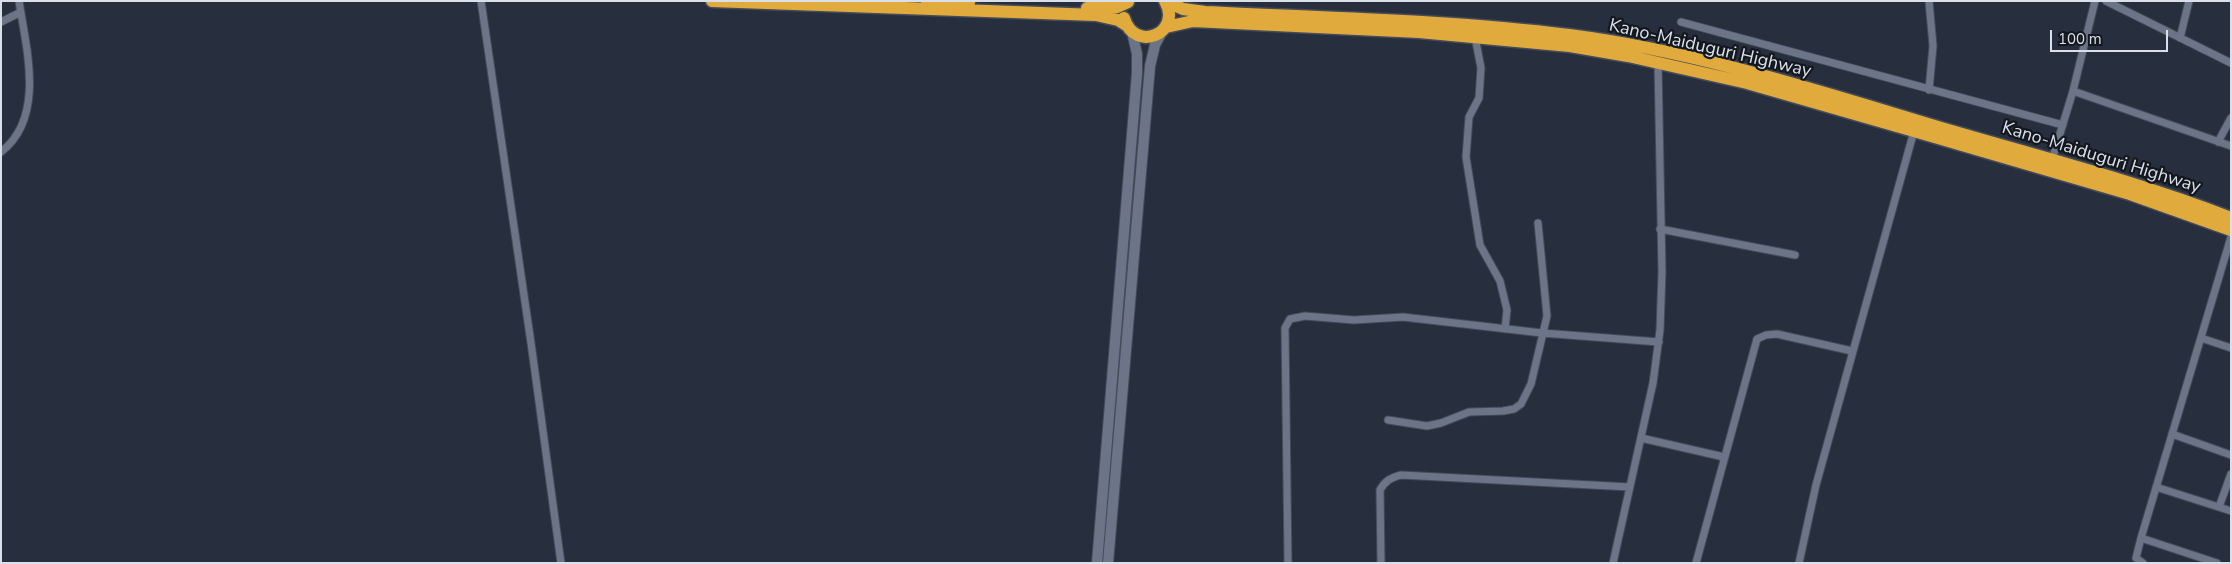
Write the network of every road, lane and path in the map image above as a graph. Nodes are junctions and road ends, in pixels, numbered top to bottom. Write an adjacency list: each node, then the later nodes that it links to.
1 (19, 1): 11 (street)
2 (481, 1): 54 (street)
3 (712, 1): 14 (highway)
4 (927, 1): 10 (highway)
5 (1165, 1): 15 (highway); 22 (highway, Kano-Maiduguri Highway)
6 (1929, 1): 20 (street)
7 (2095, 1): 21 (street)
8 (2106, 1): 17 (street)
9 (2189, 1): 17 (street)
10 (1128, 2): 14 (highway)
11 (21, 12): 12 (street); 28 (street)
12 (1, 22)
13 (1681, 22): 20 (street)
14 (1129, 28): 15 (highway, Kano-Maiduguri Highway); 55 (main road)
15 (1164, 29): 16 (highway, Kano-Maiduguri Highway); 56 (main road)
16 (1476, 37): 18 (highway, Kano-Maiduguri Highway); 36 (street)
17 (2180, 38): 19 (street)
18 (1658, 63): 22 (highway, Kano-Maiduguri Highway); 32 (street)
19 (2231, 63)
20 (1929, 90): 24 (street)
21 (2073, 91): 24 (street); 26 (street)
22 (1876, 115): 25 (highway, Kano-Maiduguri Highway); 29 (highway, Kano-Maiduguri Highway)
23 (2231, 118): 26 (street)
24 (2063, 125): 29 (street)
25 (1914, 131): 33 (highway, Kano-Maiduguri Highway); 41 (street)
26 (2218, 142): 27 (street)
27 (2231, 146)
28 (1, 152)
29 (2052, 160): 30 (highway, Kano-Maiduguri Highway)
30 (2231, 218)
31 (1538, 223): 37 (street)
32 (1660, 229): 35 (street); 39 (street)
33 (2231, 230)
34 (2231, 237): 38 (street)
35 (1794, 255)
36 (1505, 328): 37 (street); 57 (street)
37 (1542, 333): 39 (street); 42 (street)
38 (2201, 338): 40 (street); 43 (street)
39 (1659, 342): 44 (street)
40 (2231, 348)
41 (1852, 351): 46 (street); 61 (street)
42 (1388, 420)
43 (2172, 434): 45 (street); 48 (street)
44 (1641, 438): 46 (street); 49 (street)
45 (2231, 455)
46 (1724, 456): 60 (street)
47 (2231, 474): 50 (street)
48 (2156, 486): 50 (street); 52 (street)
49 (1630, 487): 58 (street); 59 (street)
50 (2219, 507): 51 (street)
51 (2231, 511)
52 (2141, 538): 53 (street); 63 (street)
53 (2135, 560): 62 (street)
54 (561, 563)
55 (1097, 563)
56 (1108, 563)
57 (1288, 563)
58 (1381, 563)
59 (1613, 563)
60 (1696, 563)
61 (1799, 563)
62 (2144, 563)
63 (2217, 563)

